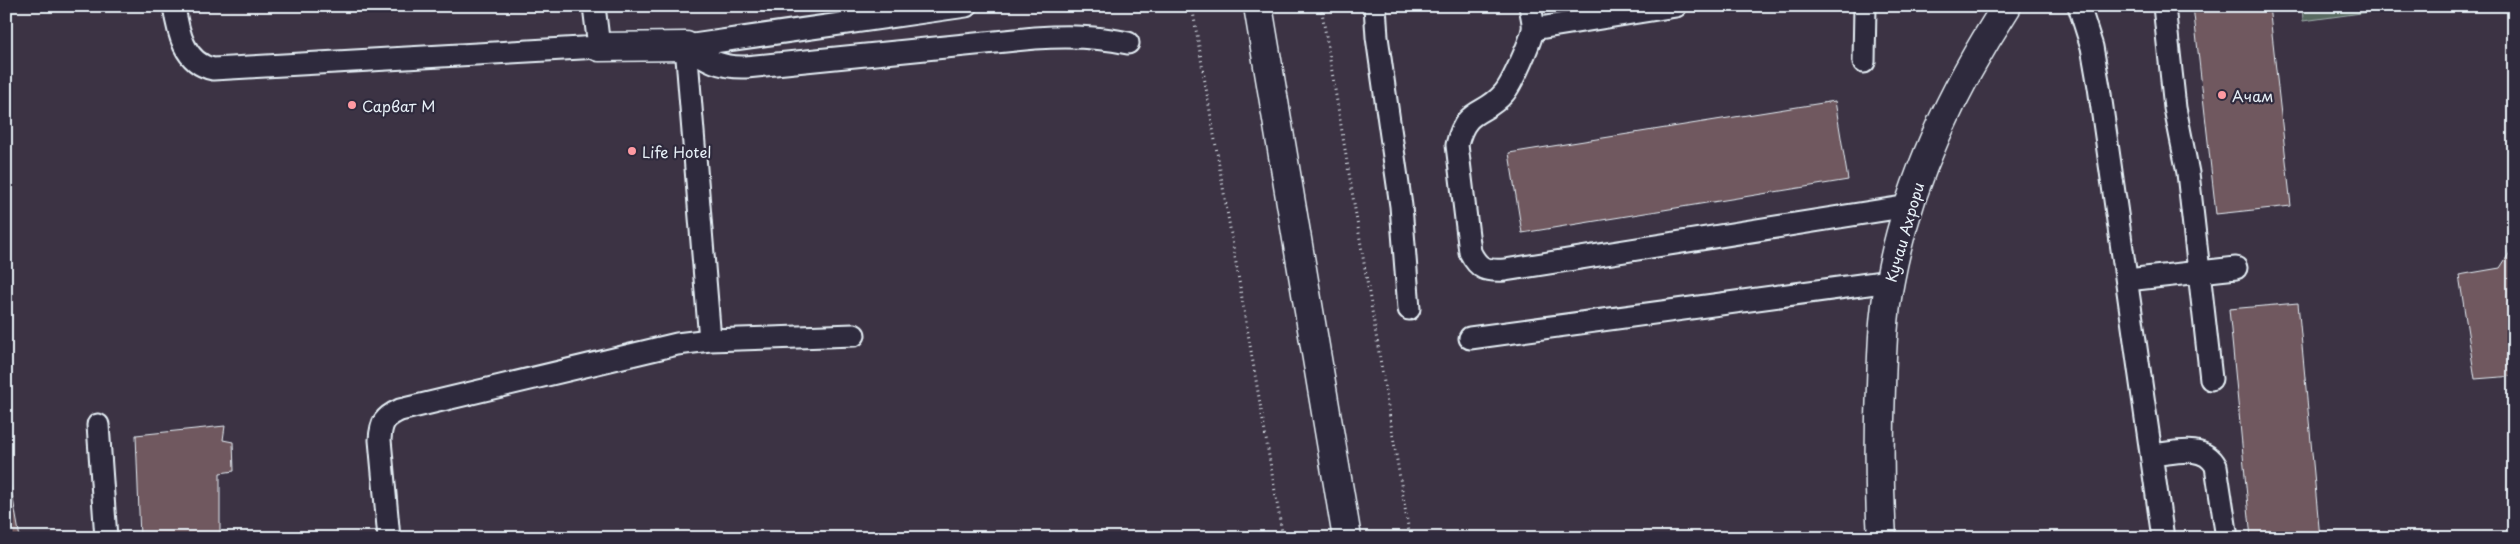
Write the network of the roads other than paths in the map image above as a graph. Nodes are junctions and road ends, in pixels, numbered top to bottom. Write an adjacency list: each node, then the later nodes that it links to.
1 (174, 6): 15 (lane)
2 (594, 6): 15 (lane)
3 (966, 6): 14 (lane)
4 (1258, 6): 31 (street)
5 (1375, 6): 22 (lane)
6 (1530, 6): 12 (lane)
7 (1676, 6): 12 (lane)
8 (1865, 6): 16 (lane)
9 (2007, 6): 17 (street, Кучаи Ахрори)
10 (2078, 6): 20 (lane)
11 (2164, 6): 19 (lane)
12 (1533, 29): 17 (lane)
13 (1128, 43): 14 (lane)
14 (686, 46): 15 (street); 25 (lane)
15 (599, 47)
16 (1864, 62)
17 (1909, 206): 21 (street, Кучаи Ахрори)
18 (2236, 268): 19 (lane)
19 (2199, 272): 20 (lane); 26 (lane)
20 (2127, 280): 28 (lane)
21 (1890, 281): 24 (lane); 32 (street, Кучаи Ахрори)
22 (1410, 309)
23 (854, 335): 25 (lane)
24 (1470, 338)
25 (710, 340): 30 (lane)
26 (2211, 378)
27 (98, 426): 29 (lane)
28 (2152, 455): 33 (lane); 34 (lane)
29 (106, 538)
30 (389, 538)
31 (1347, 538)
32 (1882, 538)
33 (2163, 538)
34 (2227, 538)

